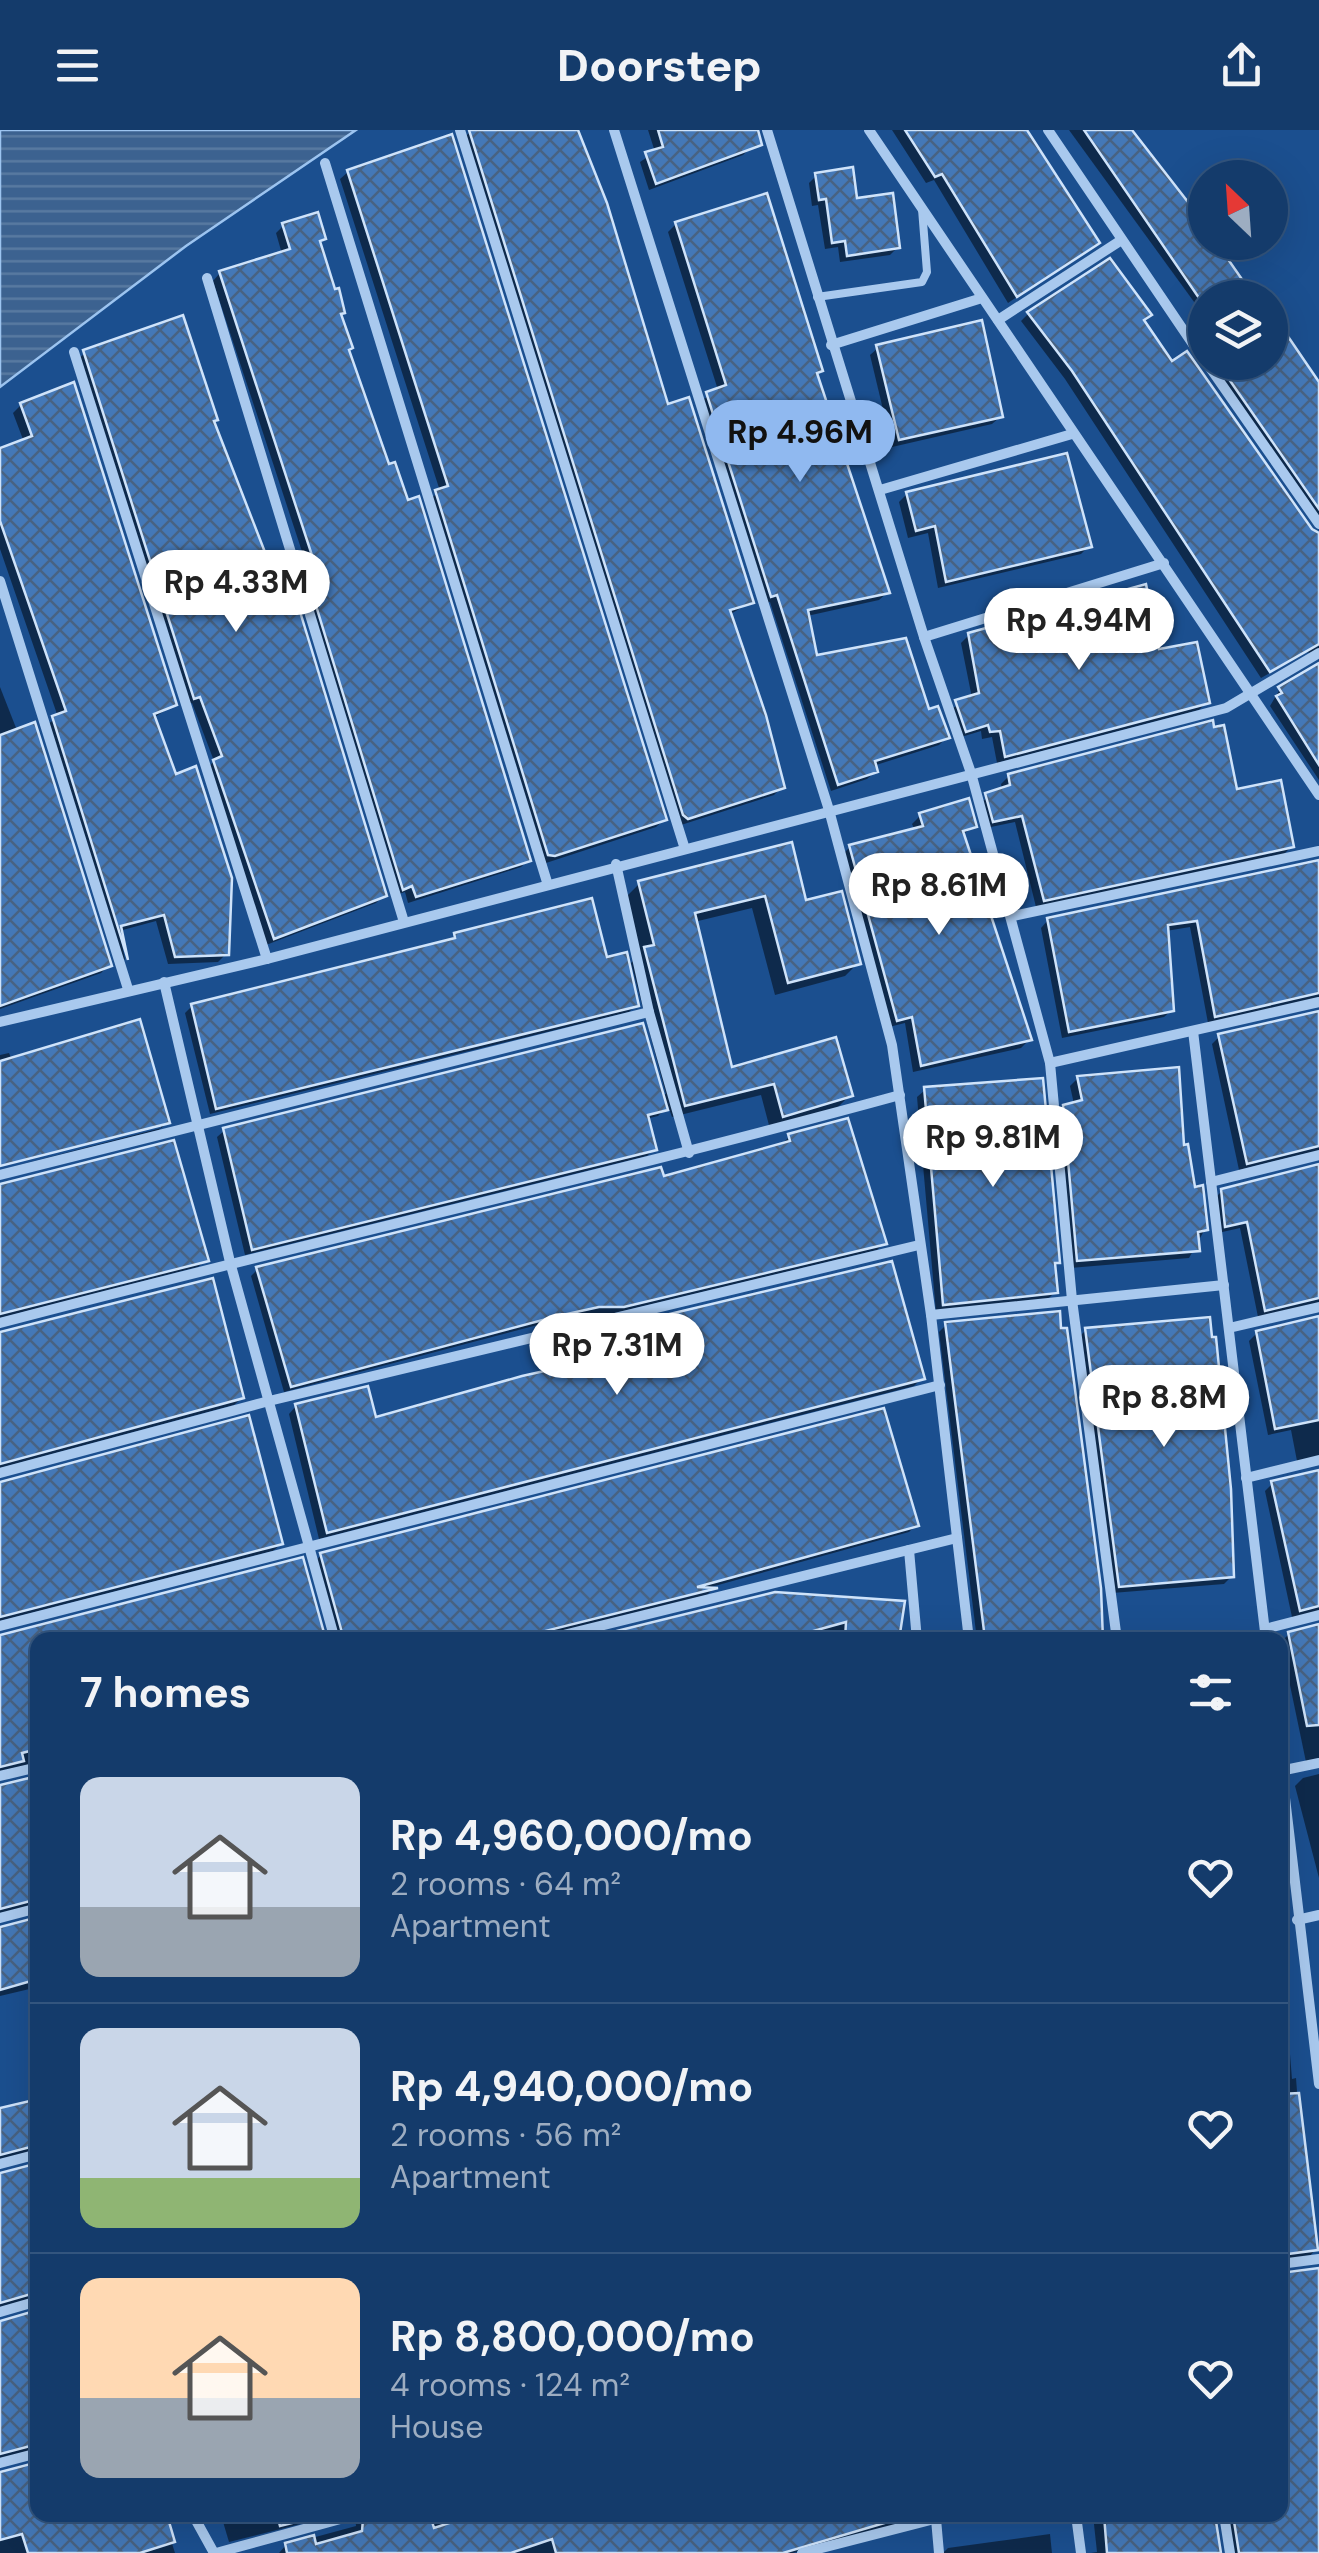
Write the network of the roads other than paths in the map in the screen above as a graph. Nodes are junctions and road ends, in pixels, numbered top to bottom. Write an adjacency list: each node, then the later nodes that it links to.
1 (460, 130): 28 (street)
2 (614, 130): 27 (street)
3 (766, 130): 10 (street)
4 (869, 130): 7 (street)
5 (1048, 130): 8 (street)
6 (325, 163): 31 (street)
7 (922, 209): 10 (lane); 11 (street)
8 (1120, 241): 12 (street); 13 (street)
9 (207, 278): 33 (street)
10 (816, 297): 14 (street)
11 (982, 298): 12 (street); 14 (street)
12 (998, 320): 17 (street)
13 (1188, 338)
14 (831, 345): 18 (street)
15 (74, 352): 34 (street)
16 (1218, 380): 19 (street)
17 (1072, 434): 18 (street); 20 (street)
18 (880, 490): 22 (street)
19 (1319, 524)
20 (1164, 563): 22 (street); 24 (street)
21 (0, 581): 36 (street)
22 (924, 636): 25 (street)
23 (1319, 653): 24 (street)
24 (1255, 694): 25 (street); 26 (street)
25 (971, 774): 27 (street); 32 (street)
26 (1319, 795)
27 (829, 810): 28 (street); 42 (street)
28 (684, 846): 30 (street)
29 (1319, 851): 32 (street)
30 (616, 864): 31 (street); 38 (street)
31 (547, 882): 33 (street)
32 (1013, 916): 41 (street)
33 (404, 922): 34 (street)
34 (268, 958): 35 (street)
35 (164, 982): 36 (street); 43 (street)
36 (128, 989): 39 (street)
37 (1319, 1002): 40 (street)
38 (649, 1012): 43 (street); 44 (street)
39 (0, 1022)
40 (1193, 1032): 41 (street); 47 (street)
41 (1050, 1062): 51 (street)
42 (900, 1095): 44 (street); 48 (street)
43 (197, 1126): 46 (street); 49 (street)
44 (688, 1153): 49 (street)
45 (1319, 1155): 47 (street)
46 (0, 1174)
47 (1211, 1182): 50 (street)
48 (919, 1246): 53 (street); 57 (street)
49 (230, 1262): 54 (street); 57 (street)
50 (1224, 1285): 51 (street); 55 (street)
51 (1072, 1300): 53 (street); 70 (street)
52 (1319, 1308): 55 (street)
53 (931, 1316): 56 (street)
54 (0, 1323)
55 (1229, 1328): 60 (street)
56 (940, 1385): 61 (street); 62 (street)
57 (269, 1402): 59 (street); 62 (street)
58 (1319, 1460): 60 (street)
59 (0, 1473)
60 (1246, 1478): 71 (street)
61 (958, 1538): 63 (street); 69 (street)
62 (310, 1545): 65 (street); 66 (street)
63 (909, 1550): 67 (street); 68 (street)
64 (1319, 1615): 72 (street)
65 (0, 1626)
66 (333, 1632)
67 (576, 1632)
68 (916, 1632)
69 (968, 1632)
70 (1116, 1632)
71 (1266, 1632)
72 (1272, 1632)
73 (1319, 1763): 75 (street)
74 (30, 1769): 76 (street)
75 (1288, 1770)
76 (0, 1776)
77 (1288, 1836): 81 (street)
78 (30, 1910): 80 (street)
79 (1319, 1914): 81 (street)
80 (0, 1918)
81 (1297, 1920): 82 (street)
82 (1318, 2066): 83 (street)
83 (1319, 2084)
84 (30, 2156): 85 (street)
85 (0, 2164)
86 (1319, 2259): 87 (street)
87 (1288, 2263)
88 (30, 2303): 89 (street)
89 (0, 2312)
90 (30, 2455): 91 (street)
91 (0, 2463)
92 (197, 2522): 98 (street)
93 (329, 2522): 98 (street)
94 (924, 2522): 99 (street)
95 (936, 2522): 100 (street)
96 (1077, 2522): 101 (street)
97 (1225, 2522): 102 (street)
98 (215, 2553)
99 (802, 2553)
100 (939, 2553)
101 (1081, 2553)
102 (1230, 2553)

